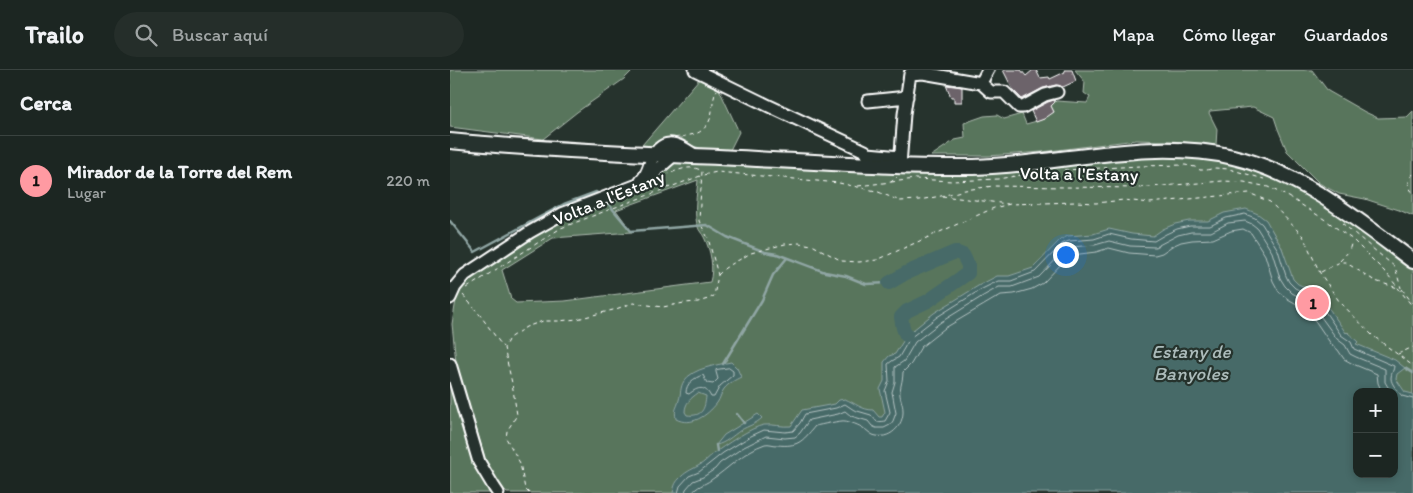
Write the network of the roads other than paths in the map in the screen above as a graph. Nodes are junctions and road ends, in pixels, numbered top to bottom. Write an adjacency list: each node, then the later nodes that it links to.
1 (695, 70): 11 (street)
2 (988, 70): 3 (street)
3 (981, 83): 4 (street); 5 (street)
4 (1057, 92)
5 (907, 97): 6 (street); 12 (street)
6 (868, 101)
7 (450, 141): 9 (main road)
8 (674, 150): 10 (main road); 11 (main road); 13 (street)
9 (636, 153): 10 (main road); 13 (street)
10 (654, 154): 13 (street)
11 (864, 158): 12 (main road)
12 (900, 165): 14 (main road)
13 (657, 171): 15 (street)
14 (1413, 261)
15 (454, 291)
16 (450, 364): 17 (street)
17 (498, 493)

